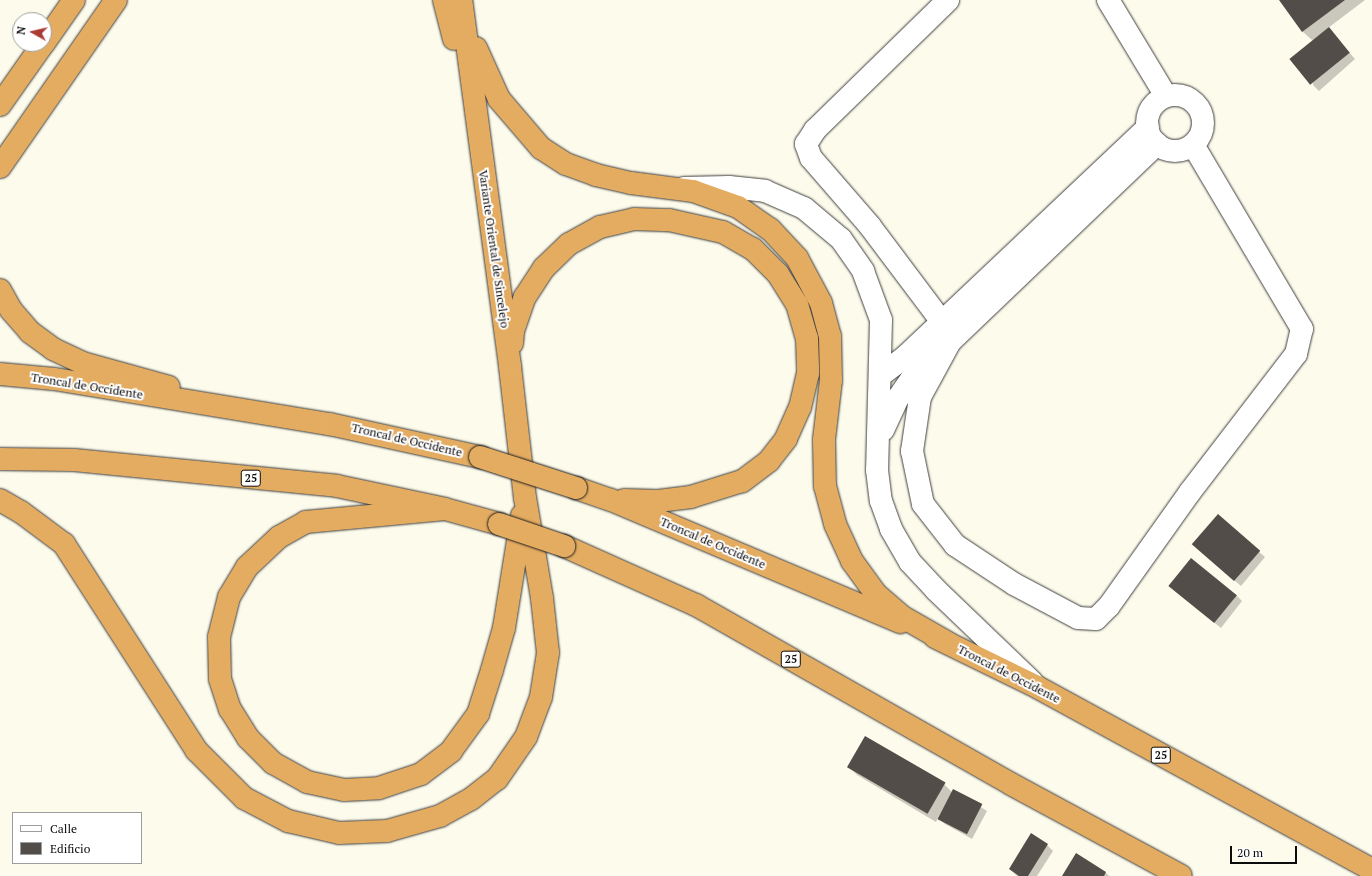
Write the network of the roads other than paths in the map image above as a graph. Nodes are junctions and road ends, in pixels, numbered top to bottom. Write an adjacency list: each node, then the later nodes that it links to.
1 (74, 0): 8 (highway)
2 (116, 0): 15 (highway)
3 (444, 0): 12 (highway)
4 (461, 0): 12 (highway, Variante Oriental de Sincelejo)
5 (464, 0): 16 (highway)
6 (948, 0): 18 (street)
7 (1108, 0): 10 (street)
8 (52, 32)
9 (38, 52): 11 (highway)
10 (1166, 96): 13 (street); 14 (street)
11 (0, 105)
12 (477, 127): 19 (highway, Variante Oriental de Sincelejo)
13 (1152, 136): 14 (street); 18 (street)
14 (1193, 145): 18 (street)
15 (0, 167)
16 (672, 189): 21 (street); 29 (highway)
17 (0, 290): 22 (highway)
18 (946, 331): 21 (street); 23 (street)
19 (510, 366): 25 (highway, Variante Oriental de Sincelejo); 27 (highway)
20 (0, 374): 22 (highway, Troncal de Occidente / 25)
21 (881, 375): 23 (street)
22 (231, 409): 27 (highway, Troncal de Occidente / 25, bridge)
23 (878, 443): 30 (street)
24 (0, 459): 28 (highway, 25)
25 (525, 498): 26 (highway); 28 (highway)
26 (0, 500)
27 (611, 500): 29 (highway, Troncal de Occidente / 25)
28 (445, 509): 32 (highway, 25, bridge)
29 (948, 643): 30 (highway, Troncal de Occidente / 25)
30 (1037, 687): 31 (highway, Troncal de Occidente / 25)
31 (1372, 870)
32 (1181, 876)

